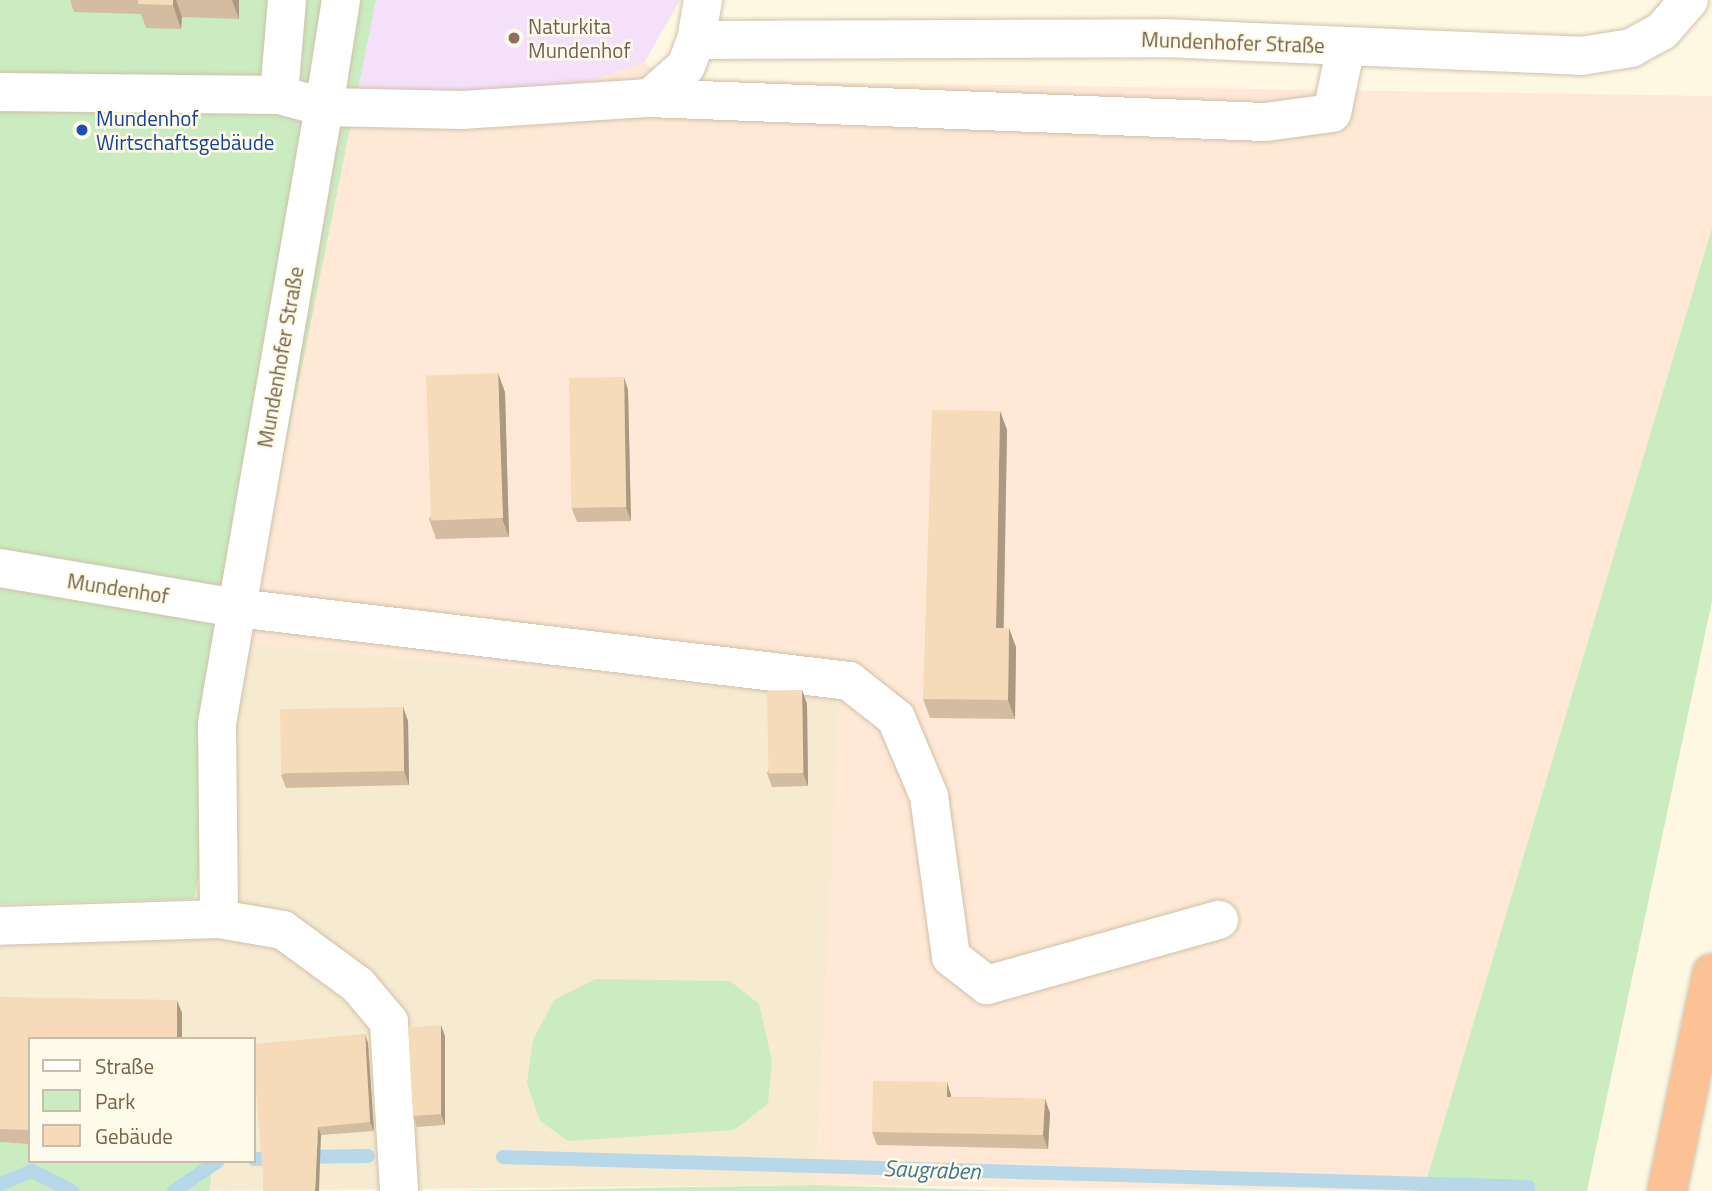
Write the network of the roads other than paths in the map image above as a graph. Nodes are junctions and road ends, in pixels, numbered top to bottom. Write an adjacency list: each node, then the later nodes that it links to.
1 (287, 0): 8 (street)
2 (341, 0): 10 (street)
3 (704, 0): 5 (street)
4 (1689, 0): 6 (street)
5 (696, 40): 6 (street, Mundenhofer Straße); 9 (street)
6 (1346, 46): 9 (street, Mundenhofer Straße)
7 (0, 92): 8 (street, Mundenhofer Straße)
8 (279, 94): 10 (street, Mundenhofer Straße)
9 (650, 98): 10 (street, Mundenhofer Straße)
10 (324, 107): 12 (street, Mundenhofer Straße)
11 (0, 568): 12 (street, Mundenhof)
12 (237, 608): 13 (street, Mundenhofer Straße); 14 (street, Mundenhof)
13 (219, 919): 15 (street); 17 (street)
14 (1219, 920)
15 (0, 926)
16 (1712, 974): 18 (highway)
17 (399, 1191)
18 (1668, 1191)

